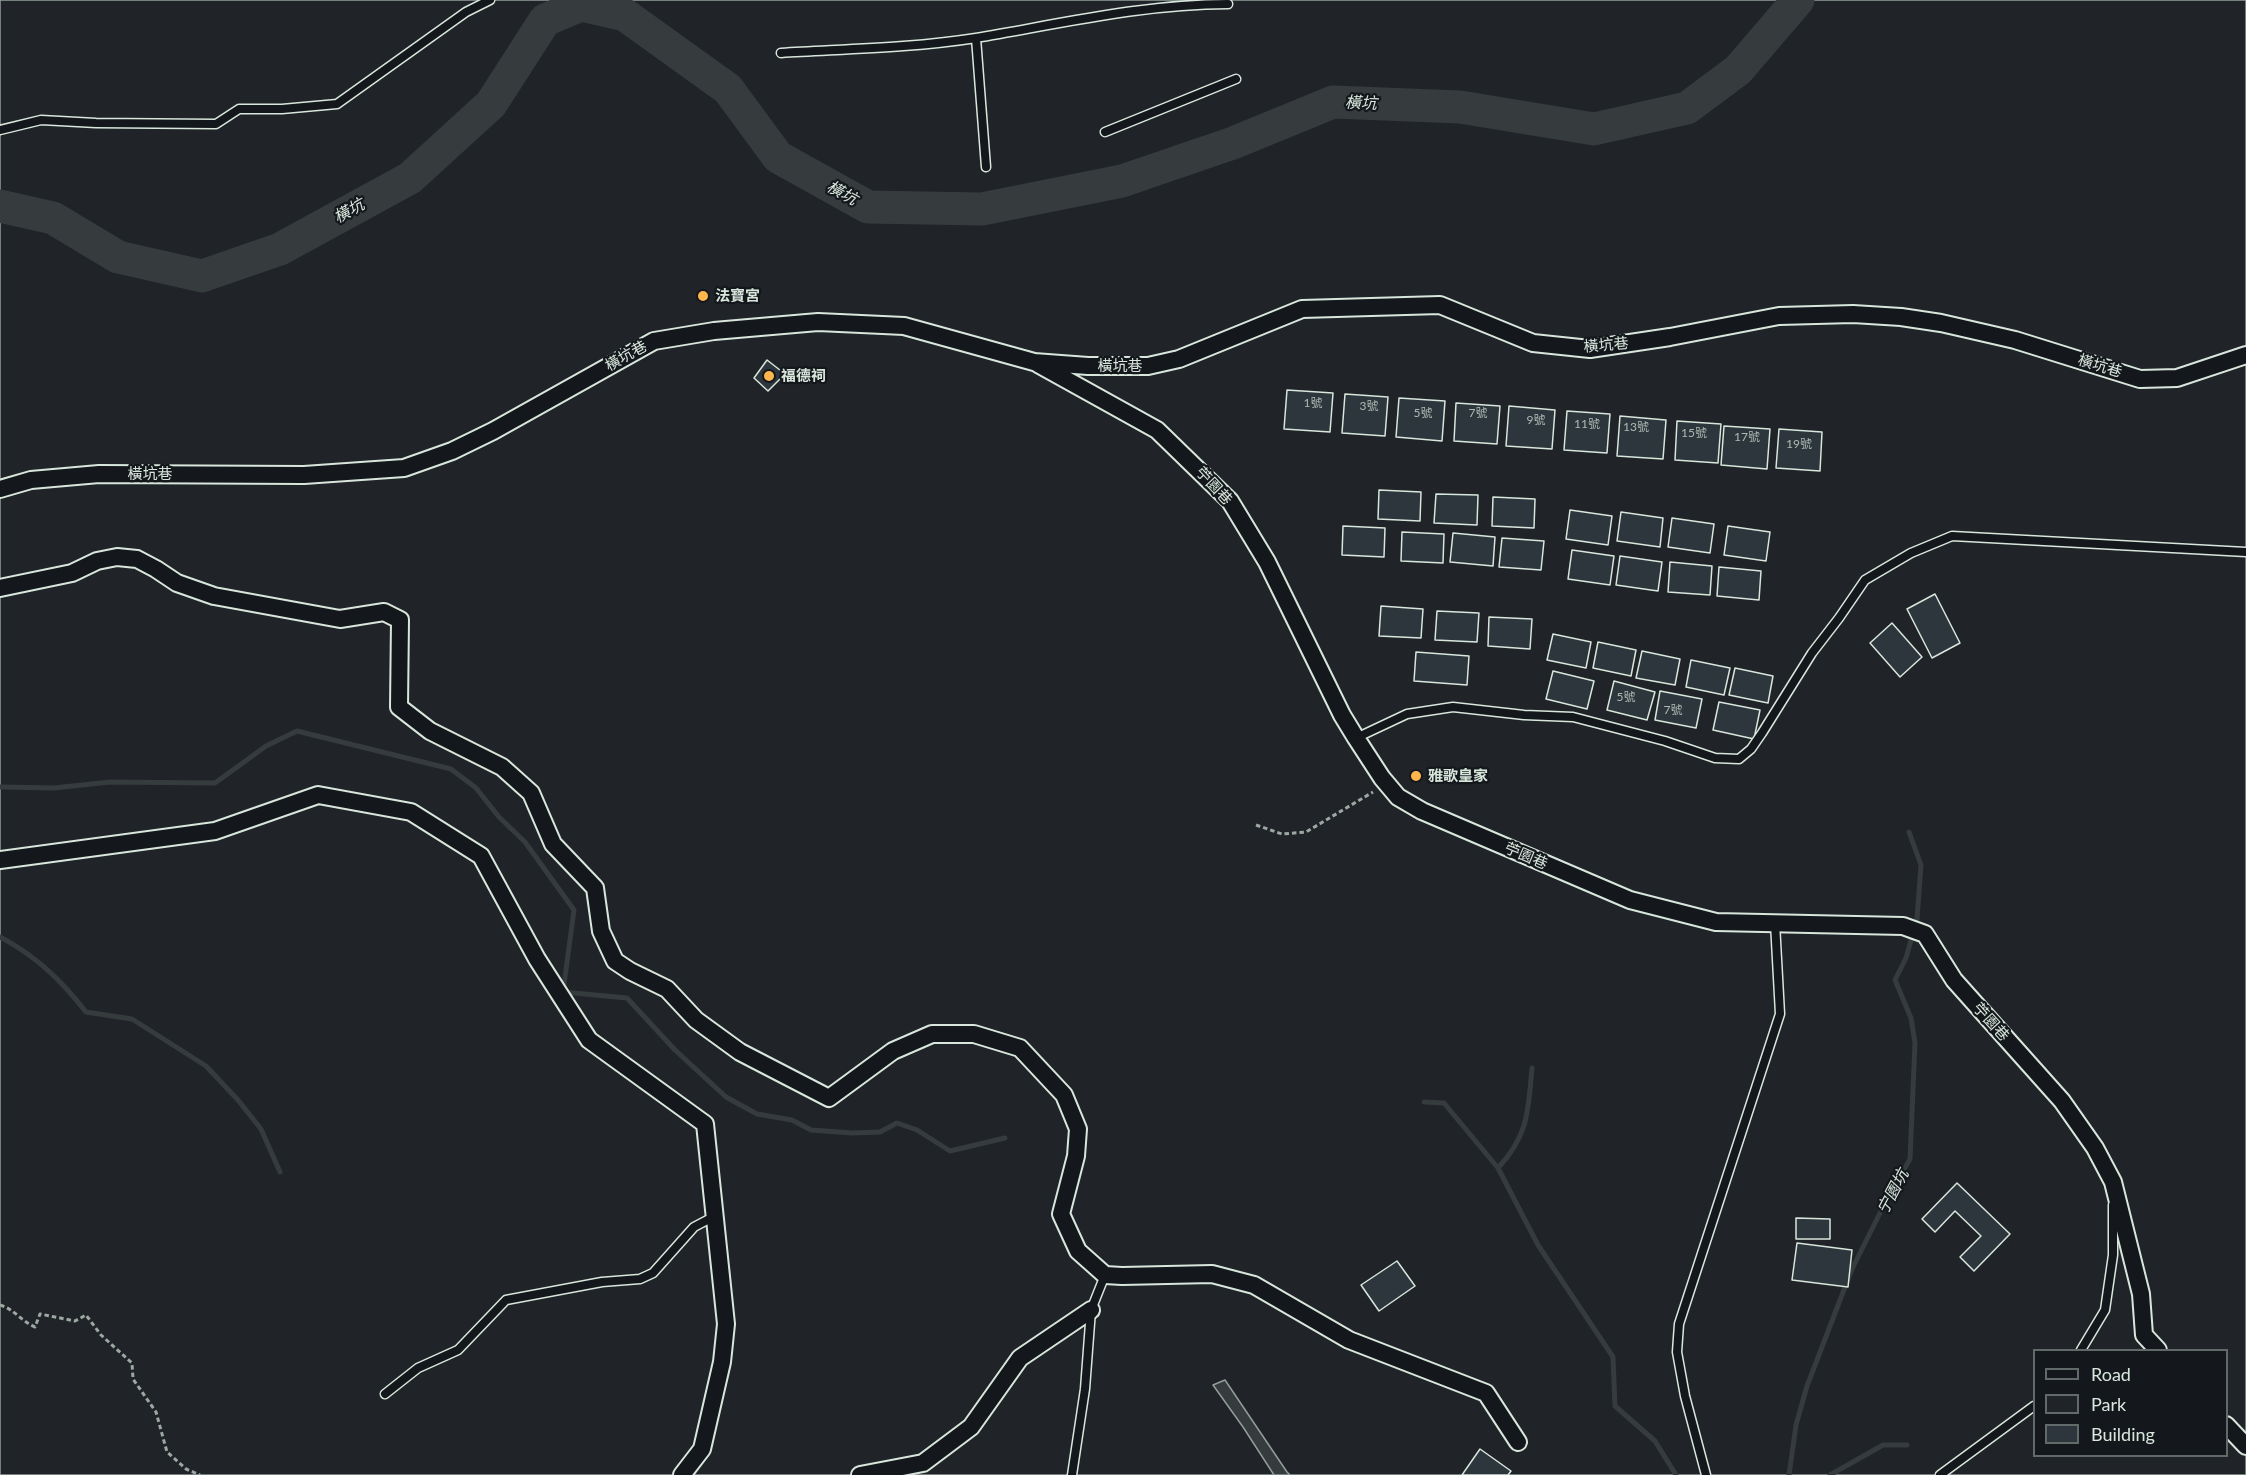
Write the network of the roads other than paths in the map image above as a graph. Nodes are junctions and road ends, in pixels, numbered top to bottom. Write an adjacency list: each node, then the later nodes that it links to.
1 (490, 0): 6 (lane)
2 (1228, 4): 3 (lane)
3 (976, 38): 4 (lane); 8 (lane)
4 (781, 53)
5 (1236, 79): 7 (lane)
6 (0, 130)
7 (1105, 132)
8 (986, 167)
9 (2246, 355): 10 (street, 橫坑巷)
10 (1034, 362): 11 (street, 橫坑巷); 14 (street, 苧園巷)
11 (0, 489)
12 (2246, 552): 14 (lane)
13 (0, 588): 19 (street)
14 (1356, 738): 16 (street, 苧園巷)
15 (0, 860): 18 (street)
16 (1775, 923): 17 (street, 苧園巷); 31 (lane)
17 (2113, 1182): 21 (lane, 苧園巷); 22 (street, 苧園巷)
18 (715, 1216): 23 (lane); 28 (street)
19 (1105, 1275): 20 (lane); 26 (street)
20 (1091, 1310): 29 (street); 30 (lane)
21 (2082, 1349)
22 (2157, 1349)
23 (385, 1394)
24 (2033, 1407): 32 (lane)
25 (2228, 1427): 27 (street)
26 (1518, 1442)
27 (2246, 1446)
28 (682, 1475)
29 (861, 1475)
30 (1072, 1475)
31 (1706, 1475)
32 (1940, 1475)

